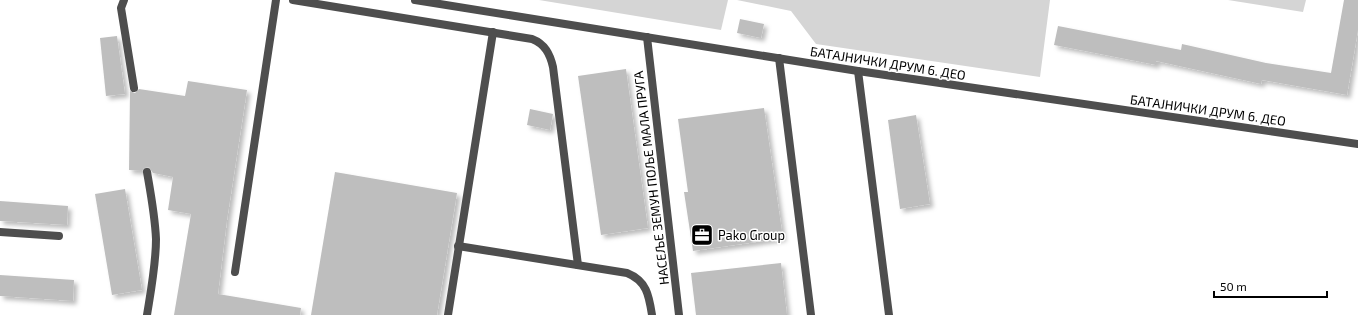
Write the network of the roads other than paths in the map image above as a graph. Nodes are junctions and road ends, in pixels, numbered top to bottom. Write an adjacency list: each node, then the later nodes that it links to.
1 (124, 0): 9 (street)
2 (276, 0): 16 (street)
3 (293, 0): 5 (street)
4 (419, 0): 6 (street, БАТАЈНИЧКИ ДРУМ 6. ДЕО)
5 (493, 32): 14 (street); 15 (street)
6 (647, 37): 7 (street, БАТАЈНИЧКИ ДРУМ 6. ДЕО); 20 (street, НАСЕЉЕ ЗЕМУН ПОЉЕ МАЛА ПРУГА)
7 (780, 58): 8 (street, БАТАЈНИЧКИ ДРУМ 6. ДЕО); 21 (street)
8 (858, 71): 10 (street, БАТАЈНИЧКИ ДРУМ 6. ДЕО); 22 (street)
9 (134, 88)
10 (1358, 144)
11 (147, 172): 17 (street)
12 (0, 232): 13 (street)
13 (59, 236)
14 (458, 246): 15 (street); 18 (street)
15 (578, 265): 19 (street)
16 (234, 272)
17 (147, 315)
18 (448, 315)
19 (652, 315)
20 (680, 315)
21 (811, 315)
22 (889, 315)

